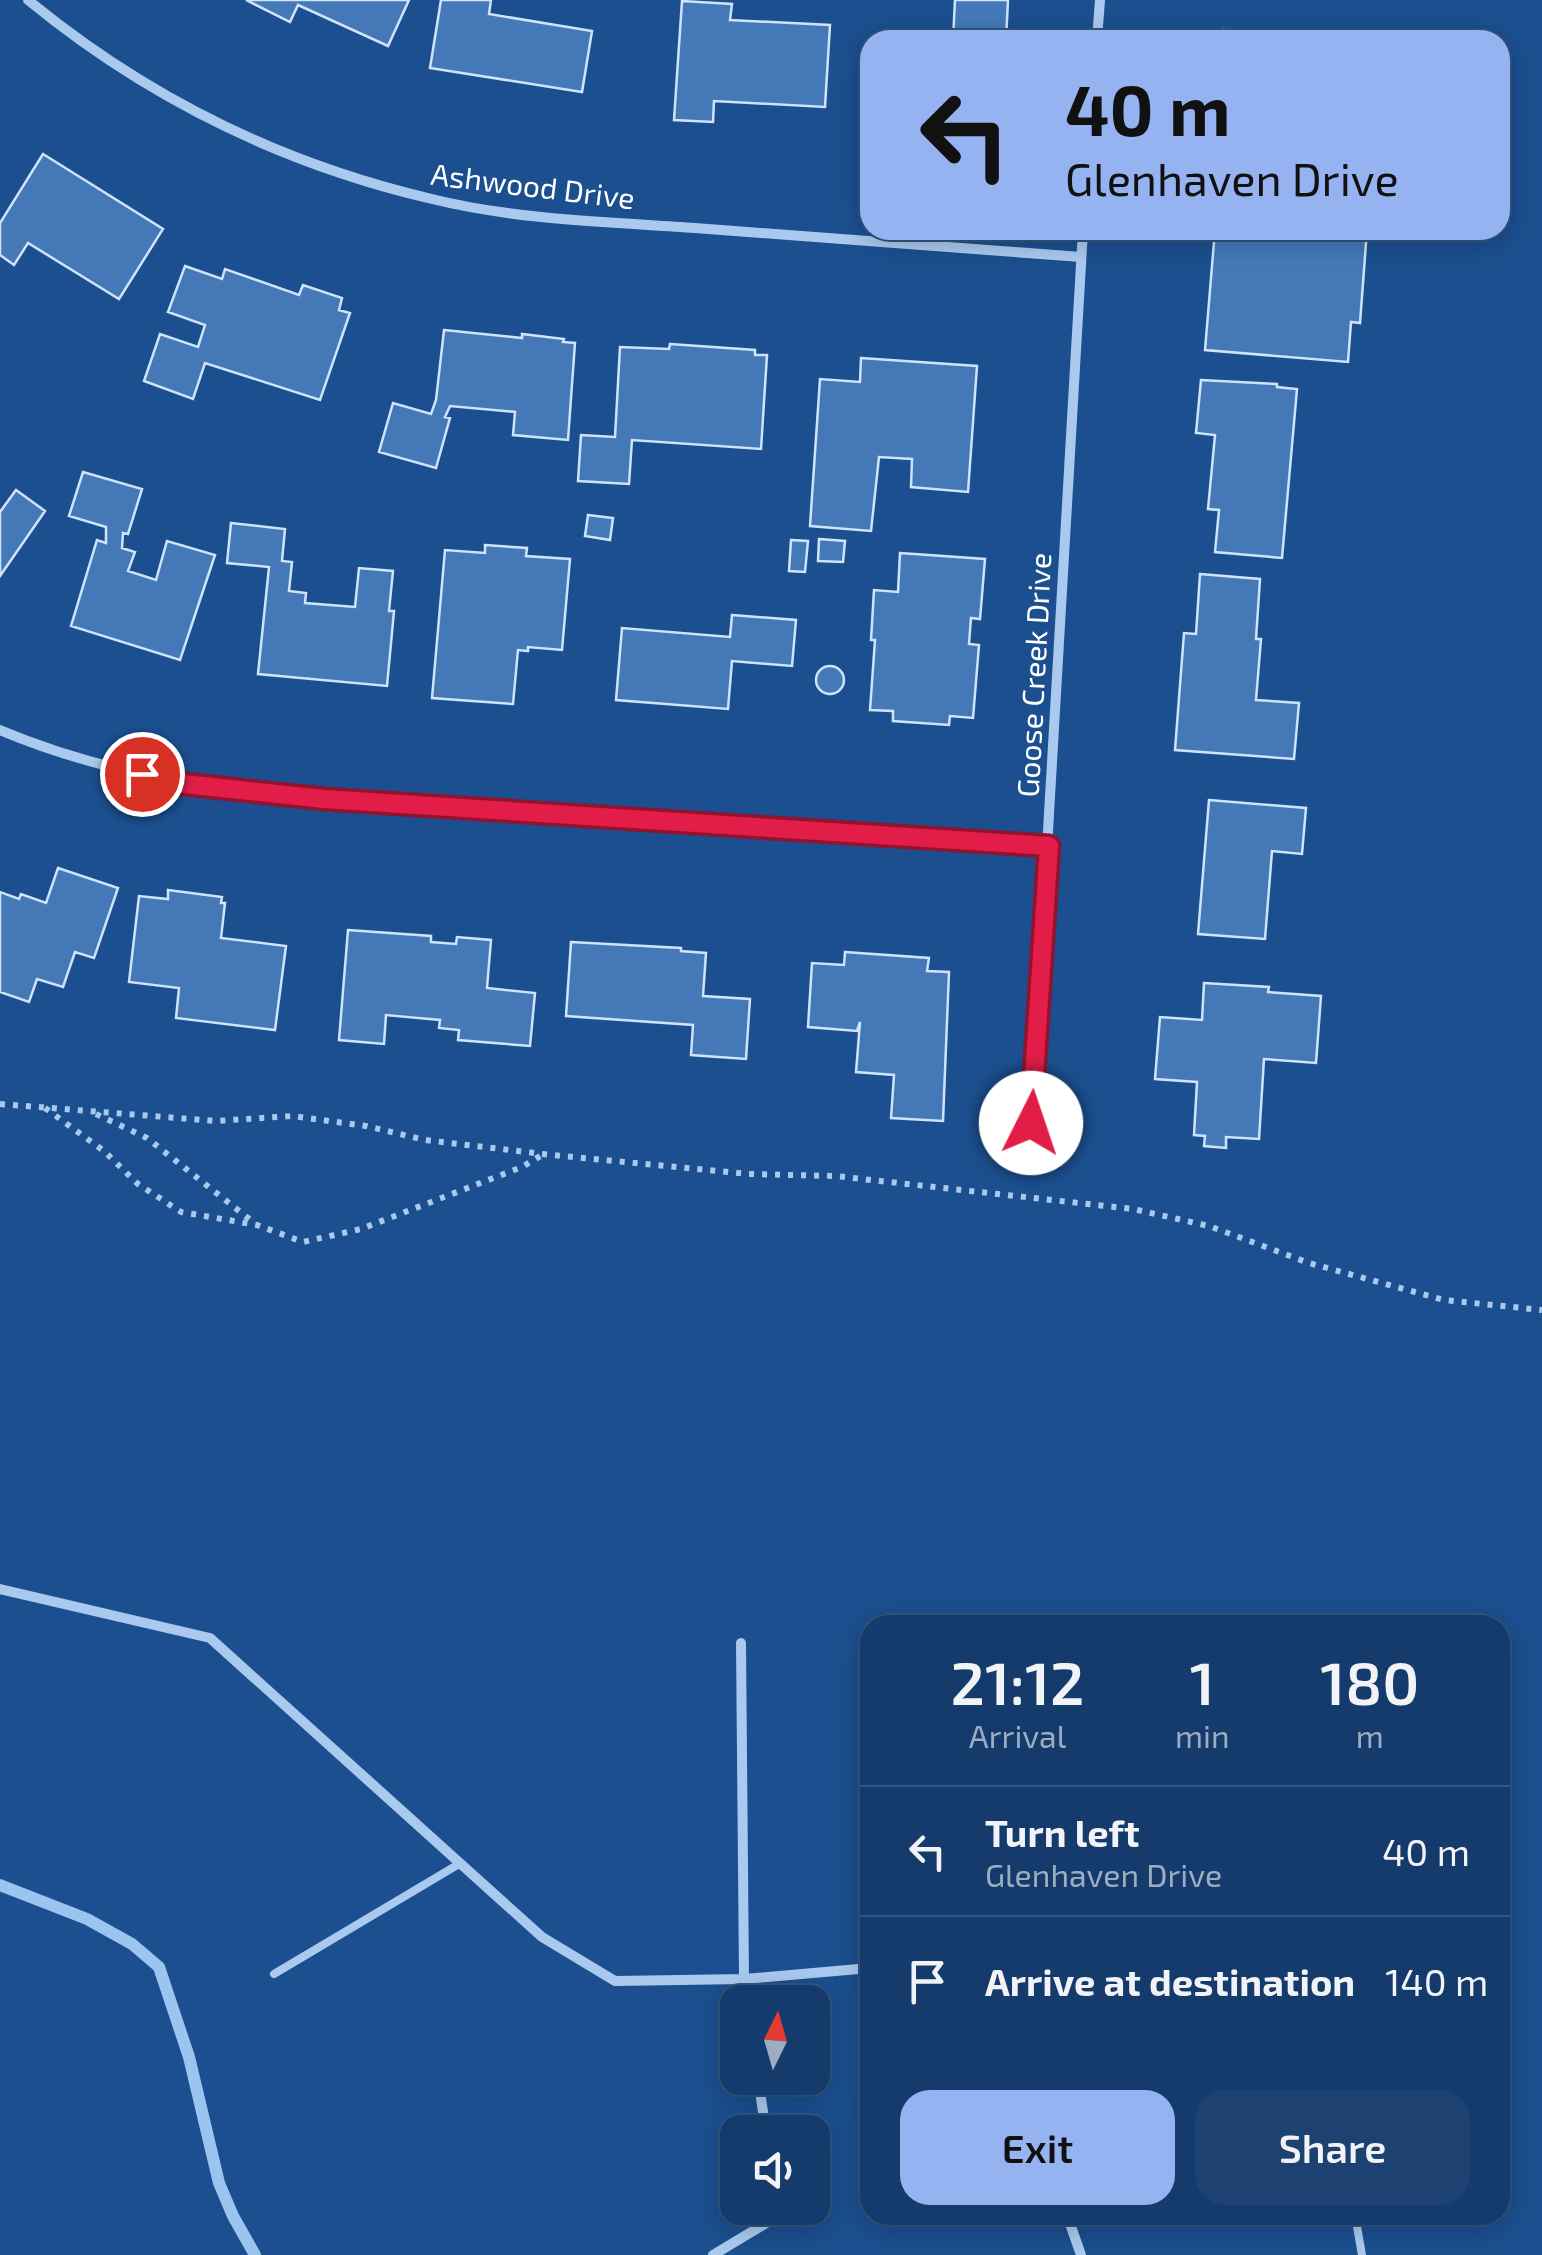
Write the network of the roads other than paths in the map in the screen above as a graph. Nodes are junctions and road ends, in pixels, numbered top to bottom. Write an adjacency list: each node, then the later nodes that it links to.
1 (28, 0): 5 (street, Ashwood Drive)
2 (1100, 0): 3 (street)
3 (1098, 30)
4 (1082, 240): 5 (street, Goose Creek Drive)
5 (1081, 257): 7 (street, Goose Creek Drive)
6 (0, 730): 7 (street)
7 (1049, 846): 8 (street, Goose Creek Drive)
8 (1031, 1123)
9 (0, 1589): 11 (street)
10 (742, 1643): 14 (street)
11 (459, 1864): 13 (lane); 14 (street)
12 (860, 1969): 14 (street)
13 (274, 1974)
14 (744, 1979): 15 (street)
15 (745, 1985)
16 (763, 2225): 19 (street)
17 (1070, 2225): 20 (street)
18 (1358, 2225): 21 (lane)
19 (713, 2255)
20 (1081, 2255)
21 (1362, 2255)

